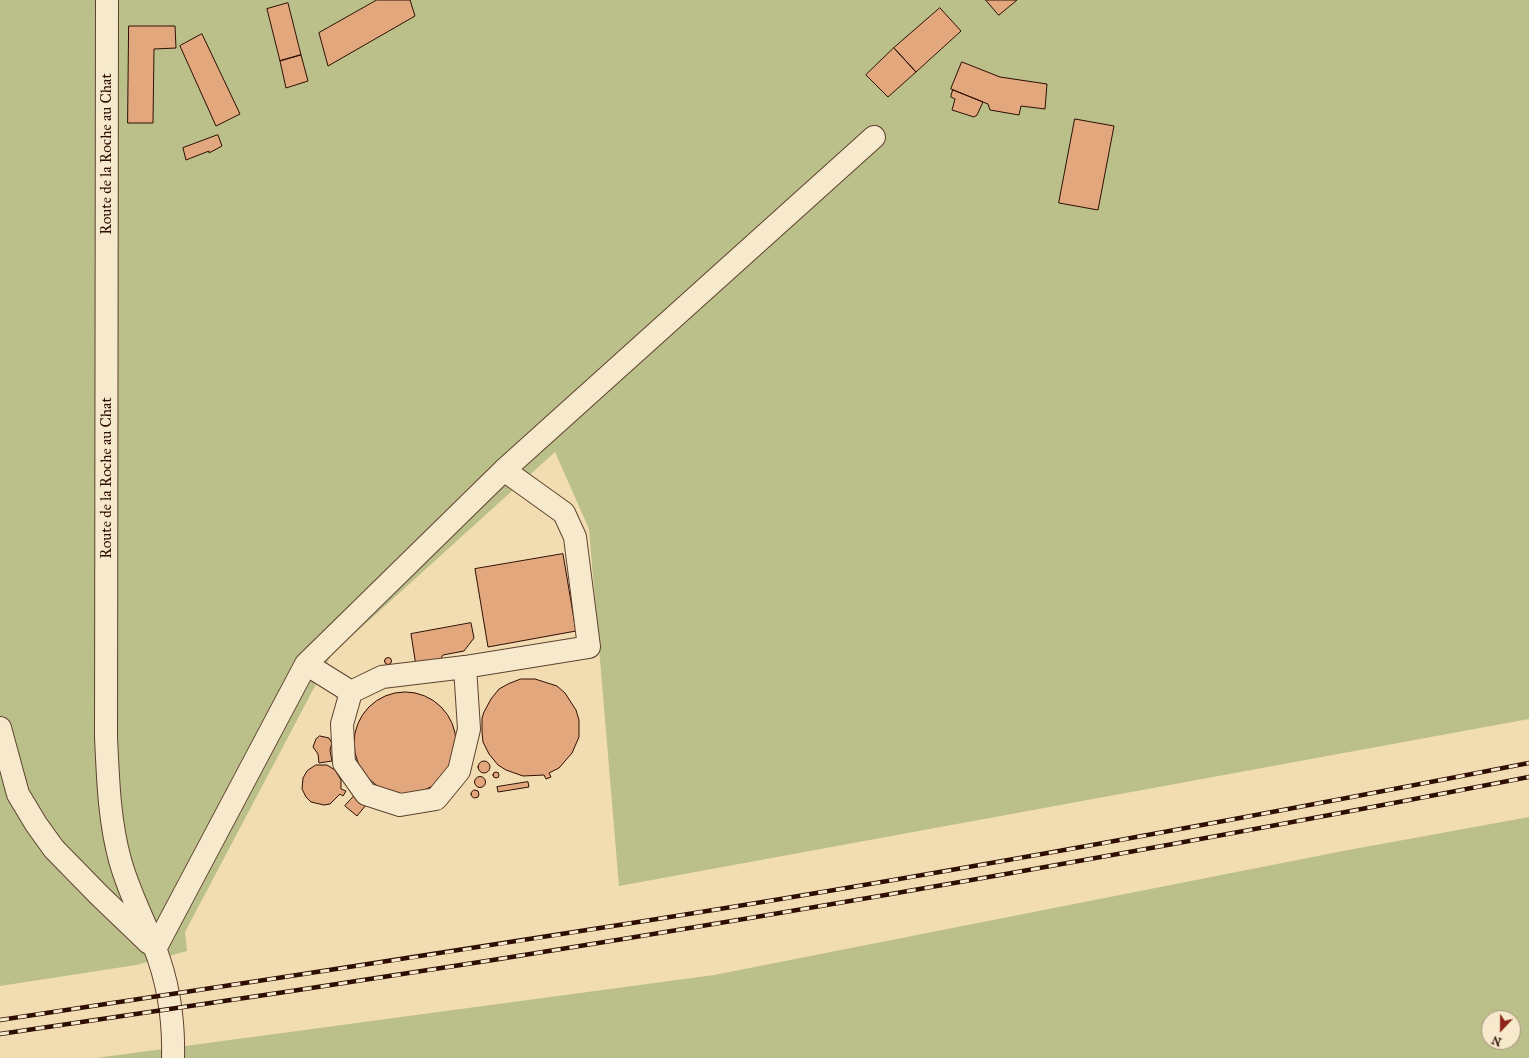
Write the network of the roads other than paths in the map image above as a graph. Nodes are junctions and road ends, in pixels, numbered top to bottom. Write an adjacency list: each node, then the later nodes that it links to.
1 (107, 0): 8 (street, Route de la Roche au Chat)
2 (874, 137): 3 (street)
3 (504, 470): 4 (street); 5 (street)
4 (306, 664): 6 (street); 8 (street)
5 (465, 667): 6 (street); 6 (street)
6 (351, 692)
7 (0, 728): 8 (street)
8 (155, 949): 9 (street, Route de la Roche au Chat)
9 (173, 1058)

